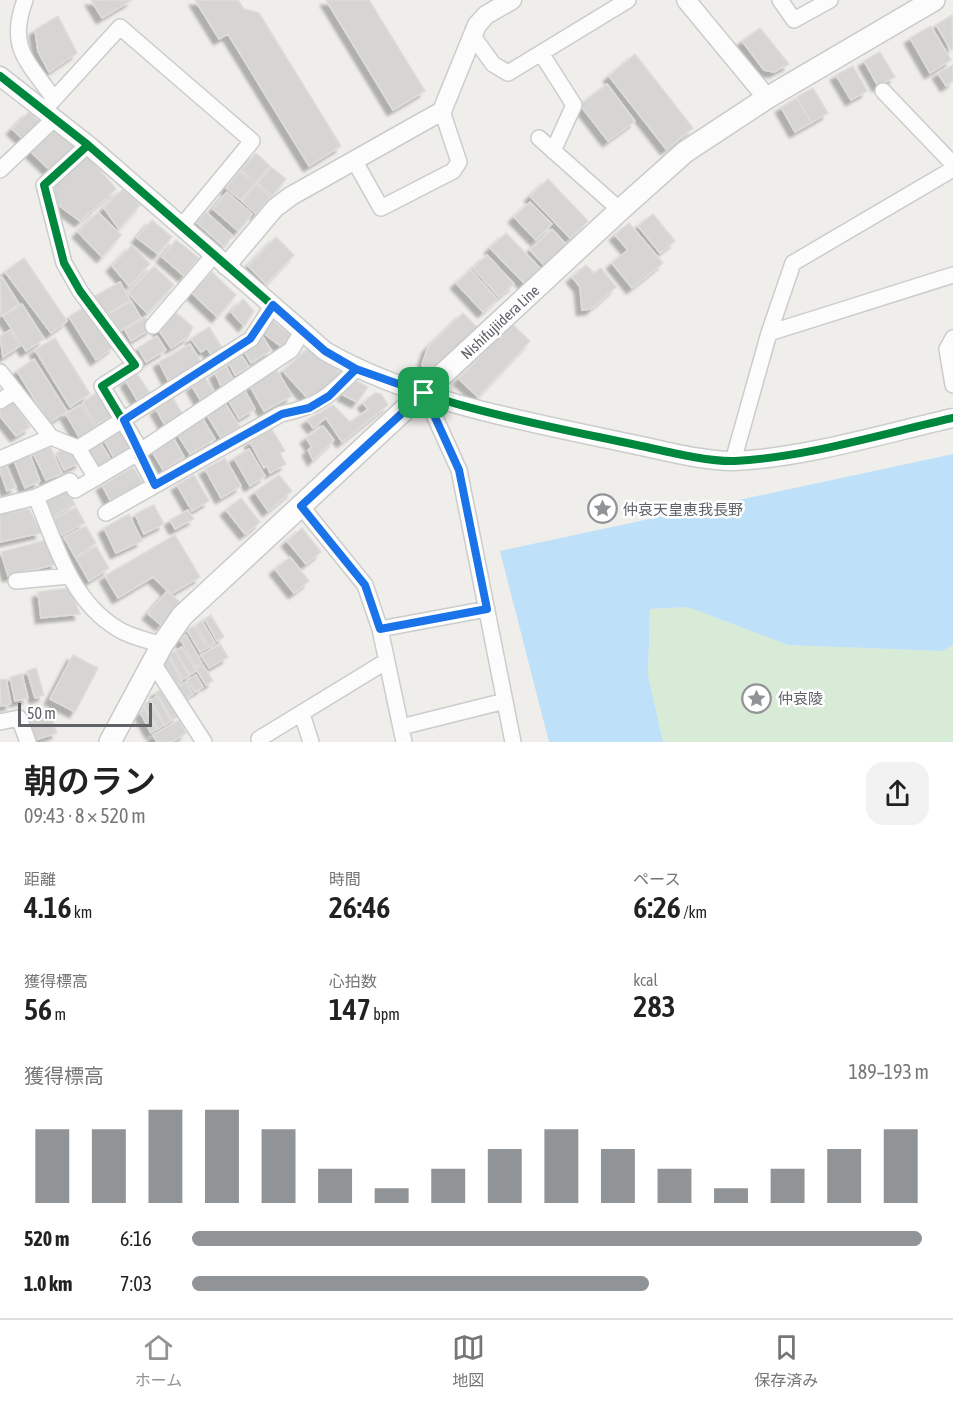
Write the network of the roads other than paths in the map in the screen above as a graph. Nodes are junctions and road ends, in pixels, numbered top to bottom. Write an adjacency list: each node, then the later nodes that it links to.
1 (25, 0): 13 (street)
2 (512, 0): 8 (street)
3 (628, 0): 9 (street)
4 (686, 0): 12 (street)
5 (780, 0): 6 (street)
6 (830, 0)
7 (934, 0): 12 (main road, Nishifujiidera Line)
8 (472, 36): 9 (street); 14 (street)
9 (540, 53): 17 (street)
10 (3, 83): 13 (street)
11 (883, 91): 19 (street)
12 (767, 98): 22 (main road, Nishifujiidera Line)
13 (51, 109): 16 (street); 21 (street); 23 (street)
14 (442, 111): 18 (street); 18 (street)
15 (538, 138): 17 (street)
16 (88, 145): 23 (street); 38 (street)
17 (553, 151): 22 (street)
18 (354, 160): 24 (street)
19 (953, 164)
20 (953, 169): 29 (street)
21 (0, 170)
22 (620, 210): 35 (main road, Nishifujiidera Line)
23 (181, 227): 24 (street)
24 (219, 261): 26 (street); 27 (street)
25 (953, 276): 29 (street)
26 (273, 305): 28 (street); 38 (street)
27 (153, 326)
28 (302, 332): 31 (street); 41 (street)
29 (769, 333): 43 (street)
30 (953, 338): 33 (street)
31 (356, 369): 35 (street); 45 (street)
32 (0, 372): 34 (street)
33 (953, 385)
34 (15, 391): 36 (street); 39 (street)
35 (424, 393): 43 (street); 48 (main road, Nishifujiidera Line); 52 (street)
36 (0, 401)
37 (953, 418): 43 (street)
38 (124, 420): 40 (street); 41 (street)
39 (51, 437): 40 (street); 42 (street)
40 (78, 448): 44 (street)
41 (139, 452): 44 (street); 45 (street)
42 (0, 459)
43 (733, 461)
44 (96, 478): 46 (street)
45 (155, 485): 49 (street)
46 (36, 497): 47 (street); 50 (street)
47 (0, 506)
48 (301, 506): 53 (street); 54 (main road, Nishifujiidera Line)
49 (106, 513)
50 (69, 576): 51 (street); 54 (street)
51 (16, 580)
52 (487, 609): 53 (street); 56 (street)
53 (380, 629): 55 (street)
54 (157, 654): 62 (main road, Nishifujiidera Line); 63 (street)
55 (385, 662): 57 (street); 59 (street)
56 (505, 701): 59 (street); 65 (street)
57 (302, 714): 60 (street); 64 (street)
58 (0, 722): 61 (street)
59 (403, 734)
60 (259, 739)
61 (28, 742)
62 (110, 742)
63 (204, 742)
64 (311, 742)
65 (513, 742)

